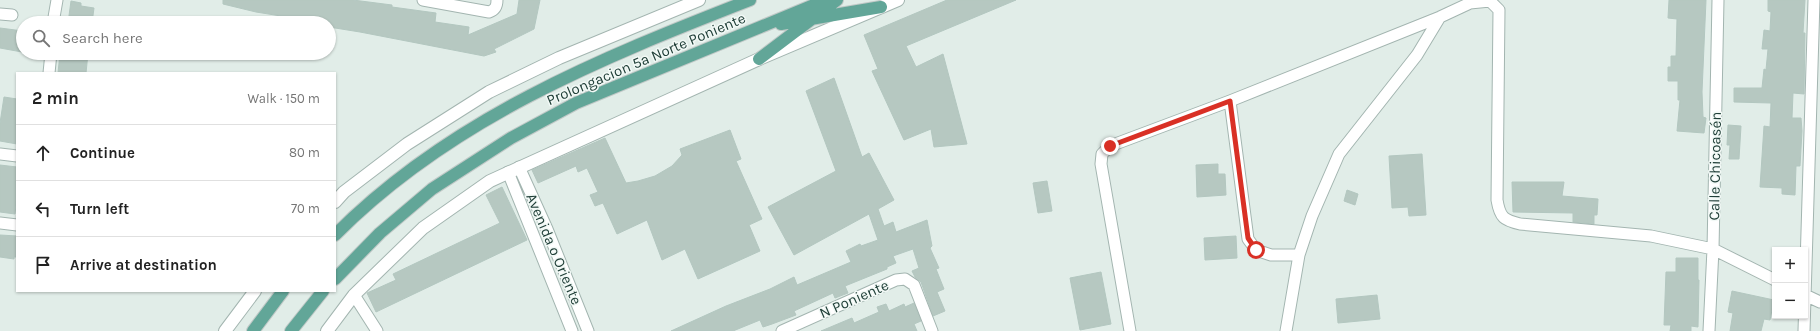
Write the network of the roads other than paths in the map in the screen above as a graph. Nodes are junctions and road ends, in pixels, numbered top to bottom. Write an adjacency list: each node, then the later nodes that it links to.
1 (57, 0): 14 (street)
2 (423, 0): 10 (street)
3 (699, 0): 25 (street)
4 (750, 0): 28 (main road)
5 (826, 0): 17 (main road, Prolongacion 5a Norte Poniente)
6 (837, 0): 16 (main road)
7 (898, 0): 11 (street)
8 (1718, 0): 29 (street, Calle Chicoasén)
9 (1814, 0): 33 (street)
10 (495, 5)
11 (881, 7): 16 (main road); 18 (street)
12 (0, 14): 13 (street)
13 (12, 15)
14 (54, 16)
15 (1440, 17): 21 (street); 29 (street); 30 (street)
16 (812, 19): 17 (main road); 18 (main road)
17 (760, 28): 31 (main road, Prolongacion 5a Norte Poniente)
18 (759, 59): 24 (street)
19 (50, 60): 20 (street)
20 (49, 72)
21 (1230, 101): 30 (street); 50 (street)
22 (0, 154): 23 (street)
23 (16, 156)
24 (513, 170): 37 (street); 46 (street, Avenida o Oriente); 47 (street, Avenida o Oriente)
25 (336, 201)
26 (0, 223): 27 (street)
27 (16, 225)
28 (336, 235)
29 (1713, 249): 32 (street); 52 (street, Calle Chicoasén)
30 (1299, 255): 51 (street)
31 (336, 278)
32 (1772, 278)
33 (1805, 283)
34 (254, 292): 41 (street)
35 (282, 292): 42 (main road)
36 (322, 292): 43 (main road)
37 (354, 295): 44 (street); 45 (street)
38 (1808, 296): 39 (street)
39 (1820, 302)
40 (1804, 319): 53 (street)
41 (225, 331)
42 (253, 331)
43 (291, 331)
44 (327, 331)
45 (377, 331)
46 (572, 331)
47 (588, 331)
48 (782, 331): 49 (street, N Poniente)
49 (932, 331)
50 (1130, 331)
51 (1286, 331)
52 (1709, 331)
53 (1804, 331)

